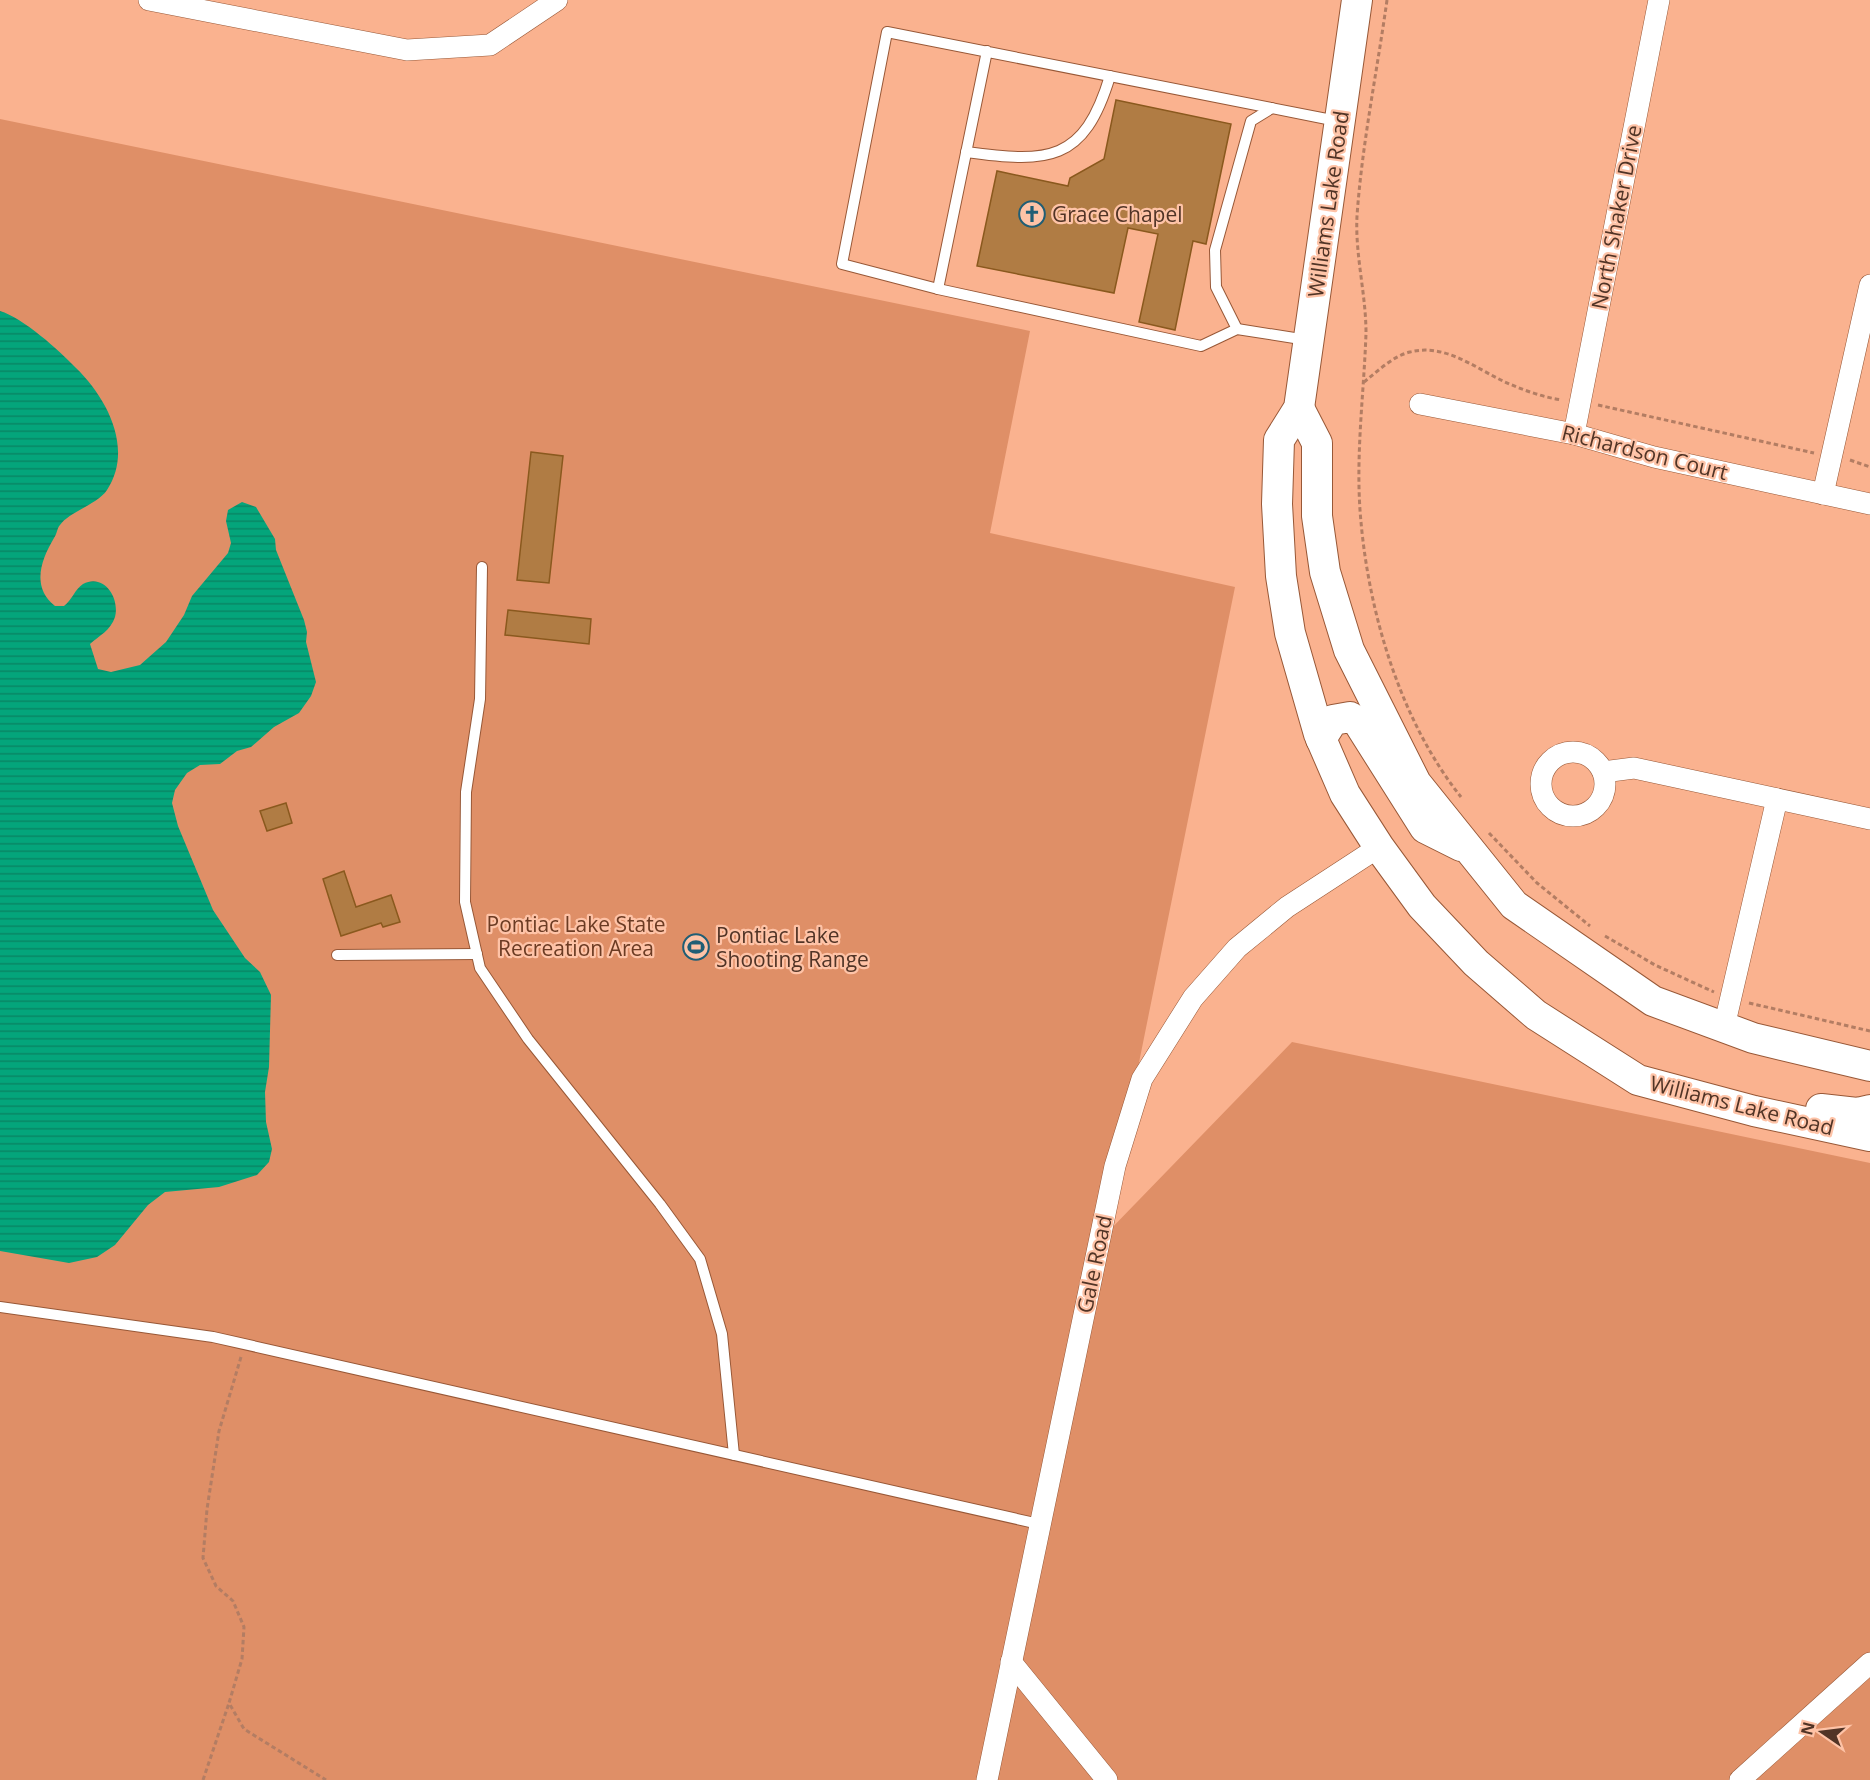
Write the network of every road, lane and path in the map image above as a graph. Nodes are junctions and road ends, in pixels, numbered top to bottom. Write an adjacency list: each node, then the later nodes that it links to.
1 (149, 0): 2 (street)
2 (557, 0)
3 (1357, 0): 9 (main road, Williams Lake Road)
4 (1388, 0): 15 (path)
5 (1659, 0): 16 (street, North Shaker Drive)
6 (987, 51): 7 (lane); 10 (lane); 12 (lane)
7 (1110, 76): 8 (lane); 10 (lane)
8 (1272, 108): 9 (lane); 13 (lane)
9 (1340, 121): 14 (main road, Williams Lake Road)
10 (966, 152): 12 (lane)
11 (1870, 285): 20 (street)
12 (938, 289): 13 (lane)
13 (1237, 329): 14 (lane)
14 (1309, 340): 18 (main road, Williams Lake Road)
15 (1364, 382): 16 (path); 29 (path)
16 (1580, 402): 19 (street, North Shaker Drive); 20 (path)
17 (1420, 404): 19 (street, Richardson Court)
18 (1299, 408): 24 (main road); 25 (main road, Williams Lake Road)
19 (1574, 434): 22 (street, Richardson Court)
20 (1831, 456): 21 (path); 22 (street)
21 (1870, 467)
22 (1823, 494): 23 (street, Richardson Court)
23 (1870, 504)
24 (1323, 561): 25 (main road); 32 (main road)
25 (1280, 562): 27 (main road, Williams Lake Road)
26 (482, 567): 34 (lane)
27 (1321, 739): 32 (main road); 33 (main road, Williams Lake Road)
28 (1603, 772): 30 (street)
29 (1462, 799)
30 (1777, 799): 31 (street); 36 (street)
31 (1870, 819)
32 (1476, 837): 36 (path); 37 (main road)
33 (1379, 848): 40 (main road, Williams Lake Road); 46 (street, Gale Road)
34 (477, 954): 35 (lane); 45 (lane)
35 (337, 955)
36 (1731, 998): 37 (street); 38 (path)
37 (1724, 1028): 39 (main road)
38 (1870, 1031)
39 (1870, 1066)
40 (1638, 1080): 41 (main road); 42 (main road, Williams Lake Road)
41 (1870, 1110)
42 (1870, 1136)
43 (0, 1307): 44 (lane)
44 (245, 1344): 45 (lane); 49 (path)
45 (734, 1455): 46 (lane)
46 (1039, 1524): 47 (street, Gale Road)
47 (1011, 1662): 52 (street, Gale Road); 53 (street)
48 (1870, 1663): 54 (street)
49 (229, 1703): 50 (path); 51 (path)
50 (203, 1780)
51 (326, 1780)
52 (987, 1780)
53 (1107, 1780)
54 (1740, 1780)

